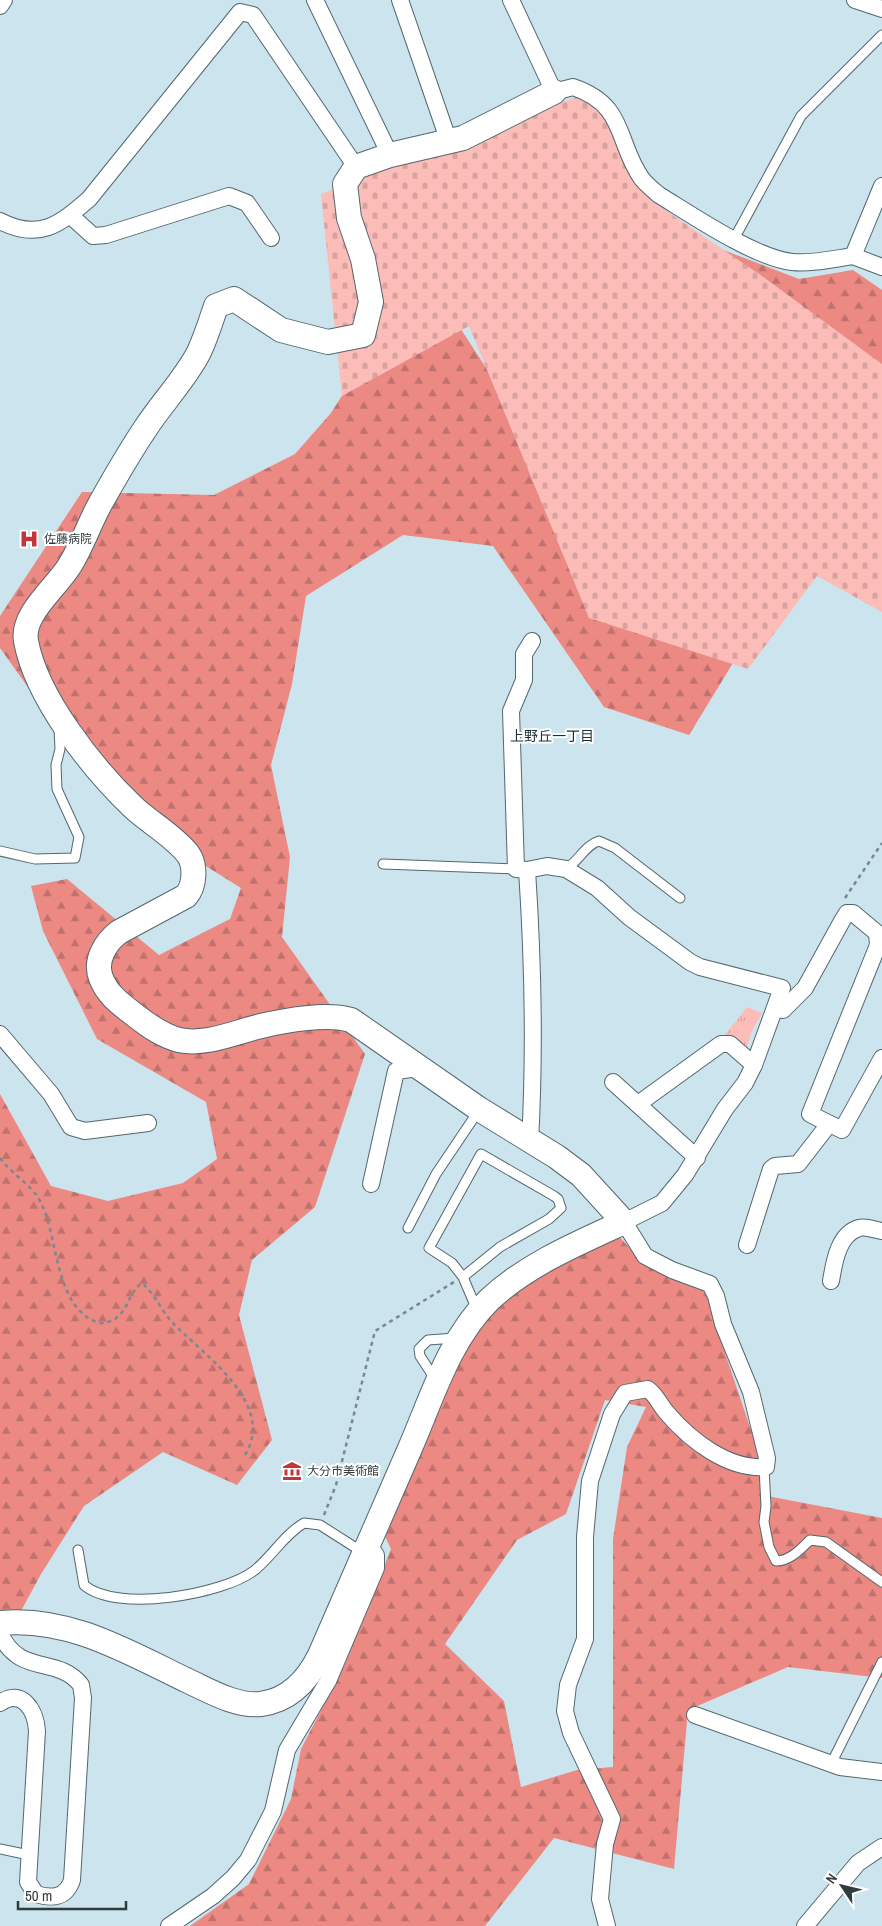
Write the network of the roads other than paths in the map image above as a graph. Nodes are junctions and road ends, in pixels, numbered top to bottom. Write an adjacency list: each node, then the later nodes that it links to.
1 (4, 0): 6 (street)
2 (315, 0): 11 (street)
3 (400, 0): 10 (street)
4 (511, 0): 9 (street)
5 (855, 0): 7 (street)
6 (0, 6)
7 (882, 9)
8 (882, 35): 17 (lane)
9 (554, 92): 10 (street); 17 (street)
10 (449, 142): 11 (street)
11 (390, 155): 12 (street)
12 (356, 167): 14 (street); 21 (street)
13 (882, 186): 18 (street)
14 (70, 215): 15 (street); 16 (street)
15 (0, 221)
16 (271, 238)
17 (734, 239): 18 (street)
18 (852, 256): 19 (street)
19 (882, 267)
20 (532, 641): 24 (street)
21 (58, 717): 22 (lane); 31 (street)
22 (0, 852)
23 (382, 864): 24 (lane)
24 (521, 869): 25 (street); 37 (street)
25 (566, 869): 26 (lane); 27 (street)
26 (680, 898)
27 (776, 1008): 30 (street); 36 (street)
28 (0, 1034): 35 (street)
29 (882, 1058): 36 (street)
30 (754, 1065): 33 (street); 38 (street)
31 (419, 1068): 34 (street); 39 (street)
32 (613, 1082): 33 (street)
33 (638, 1104): 38 (street)
34 (479, 1109): 37 (street); 41 (lane)
35 (148, 1123)
36 (829, 1124): 43 (street)
37 (530, 1142): 40 (street)
38 (697, 1158): 40 (street)
39 (371, 1184)
40 (624, 1222): 46 (street); 47 (street)
41 (408, 1228)
42 (882, 1231): 45 (street)
43 (747, 1245)
44 (463, 1277): 44 (lane); 46 (lane)
45 (831, 1281)
46 (478, 1312): 48 (street)
47 (764, 1468): 50 (lane); 62 (street)
48 (366, 1549): 49 (lane); 51 (street); 61 (street)
49 (78, 1550)
50 (882, 1582)
51 (0, 1623)
52 (0, 1633): 60 (street)
53 (882, 1662): 56 (lane)
54 (0, 1703): 60 (street)
55 (695, 1715): 56 (street)
56 (832, 1764): 57 (street)
57 (882, 1772)
58 (882, 1847): 63 (street)
59 (0, 1849): 60 (lane)
60 (30, 1855)
61 (169, 1926)
62 (608, 1926)
63 (806, 1926)

